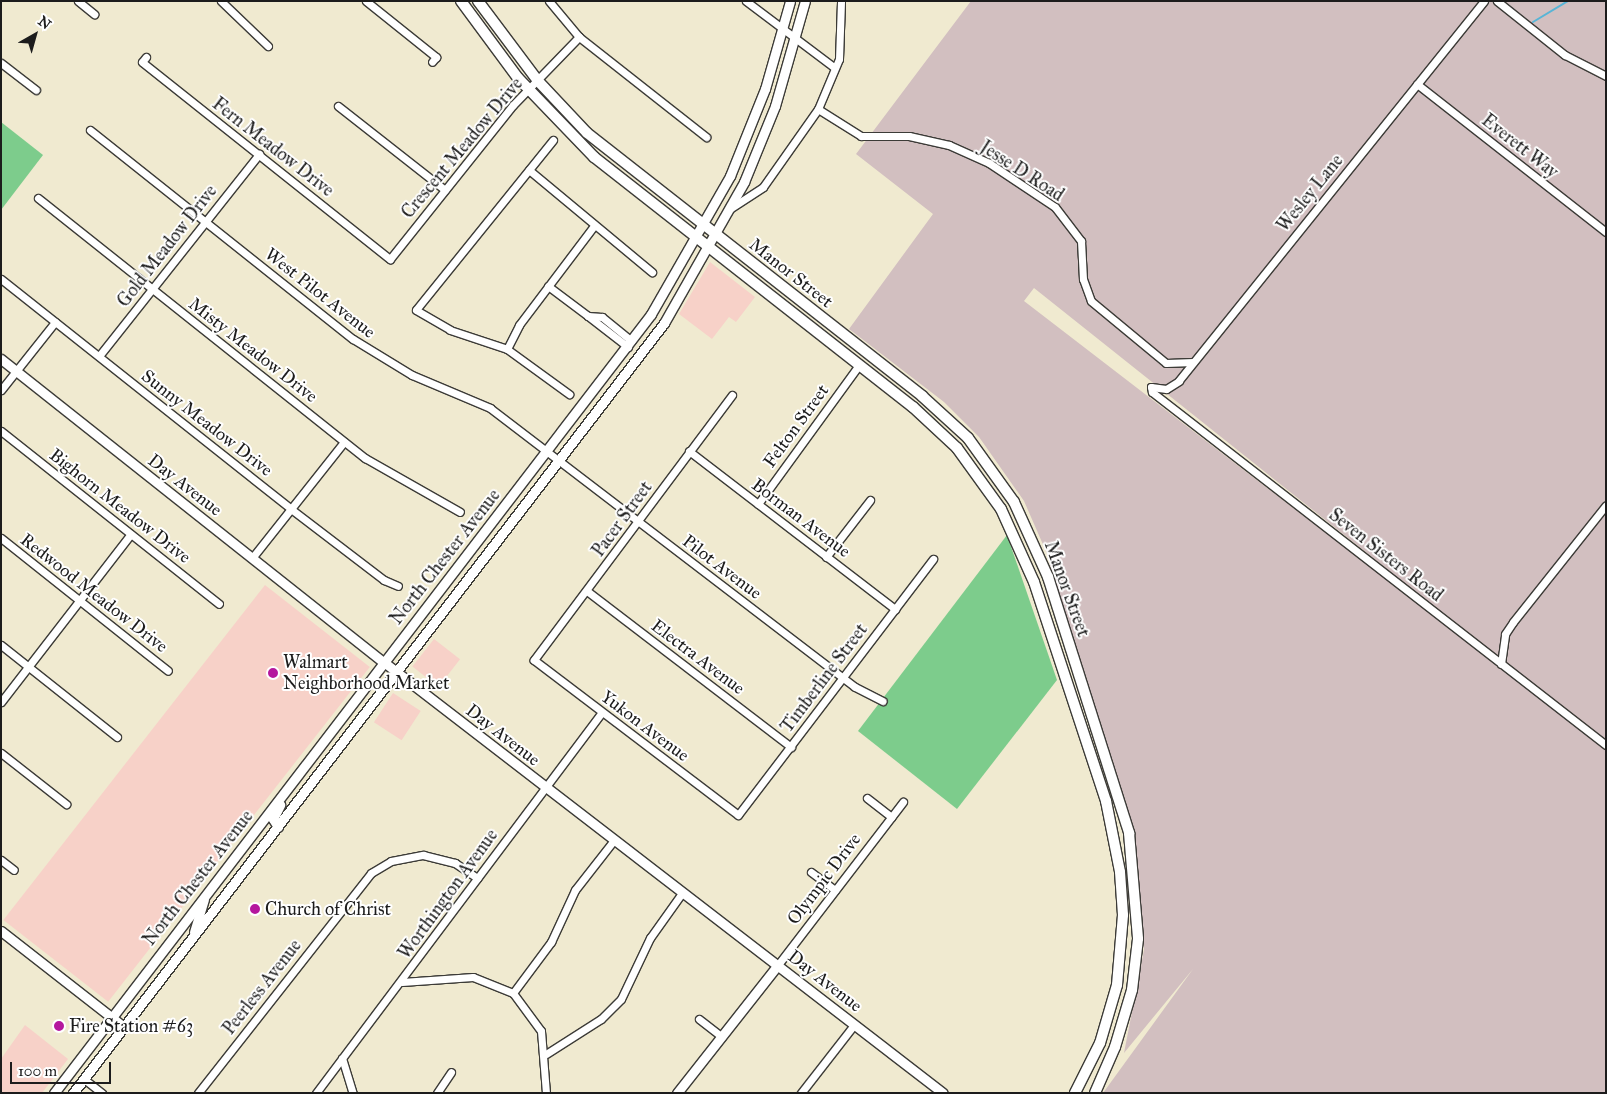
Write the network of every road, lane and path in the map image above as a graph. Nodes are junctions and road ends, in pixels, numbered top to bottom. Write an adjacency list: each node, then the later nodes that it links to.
1 (78, 1): 13 (street)
2 (220, 1): 17 (street)
3 (366, 1): 20 (street)
4 (461, 1): 26 (main road, Manor Street)
5 (478, 1): 23 (main road, Manor Street)
6 (549, 1): 15 (street)
7 (746, 1): 14 (street)
8 (790, 1): 14 (main road, North Chester Avenue)
9 (806, 1): 16 (main road, North Chester Avenue)
10 (841, 1): 21 (street)
11 (1484, 1): 24 (street, Wesley Lane)
12 (1497, 1): 22 (street)
13 (94, 14)
14 (783, 30): 16 (street); 38 (main road, North Chester Avenue)
15 (579, 37): 23 (street, Crescent Meadow Drive); 30 (street)
16 (796, 40): 21 (street); 36 (main road, North Chester Avenue)
17 (268, 46)
18 (146, 57): 32 (street, Fern Meadow Drive)
19 (1, 62): 25 (street)
20 (432, 62)
21 (835, 68): 28 (street)
22 (1606, 76)
23 (538, 81): 26 (street, Crescent Meadow Drive); 38 (main road, Manor Street)
24 (1417, 84): 40 (street, Everett Way); 54 (street, Wesley Lane)
25 (36, 90)
26 (529, 90): 34 (street, Crescent Meadow Drive); 42 (main road, Manor Street)
27 (338, 106): 34 (street)
28 (818, 109): 36 (street); 54 (street, Jesse D Road)
29 (90, 130): 37 (street, West Pilot Avenue)
30 (706, 137)
31 (553, 140): 33 (street)
32 (259, 154): 37 (street, Gold Meadow Drive); 44 (street, Fern Meadow Drive)
33 (529, 170): 39 (street); 51 (street)
34 (445, 190): 44 (street, Crescent Meadow Drive)
35 (38, 198): 48 (street, Misty Meadow Drive)
36 (731, 208): 41 (main road, North Chester Avenue)
37 (205, 222): 48 (street, Gold Meadow Drive); 63 (street, West Pilot Avenue)
38 (704, 224): 41 (main road, Manor Street); 42 (main road, North Chester Avenue)
39 (593, 228): 45 (street); 47 (street)
40 (1606, 232)
41 (716, 234): 43 (main road, North Chester Avenue); 141 (main road, Manor Street)
42 (696, 238): 43 (main road, Manor Street); 50 (main road, North Chester Avenue)
43 (707, 248): 55 (main road, Manor Street); 65 (main road, North Chester Avenue)
44 (390, 259)
45 (652, 272)
46 (1, 279): 49 (street, Sunny Meadow Drive)
47 (548, 286): 50 (street); 51 (street)
48 (152, 289): 52 (street, Gold Meadow Drive); 62 (street, Misty Meadow Drive)
49 (55, 322): 52 (street, Sunny Meadow Drive); 56 (street)
50 (630, 344): 63 (main road, North Chester Avenue)
51 (507, 349): 59 (street)
52 (99, 356): 69 (street, Sunny Meadow Drive)
53 (1, 360): 56 (main road, Day Avenue)
54 (1193, 362): 57 (street, Wesley Lane)
55 (859, 365): 67 (street, Felton Street); 140 (main road, Manor Street)
56 (16, 371): 58 (street); 75 (main road, Day Avenue)
57 (1151, 387): 85 (street, Seven Sisters Road)
58 (1, 390)
59 (569, 394)
60 (732, 395): 64 (street, Pacer Street)
61 (1, 431): 72 (street, Bighorn Meadow Drive)
62 (344, 442): 69 (street); 70 (street, Misty Meadow Drive)
63 (548, 451): 65 (street, Pilot Avenue); 84 (main road, North Chester Avenue)
64 (689, 452): 67 (street, Borman Avenue); 71 (street, Pacer Street)
65 (560, 460): 71 (street, Pilot Avenue); 88 (main road, North Chester Avenue)
66 (870, 500): 74 (street)
67 (758, 504): 74 (street, Borman Avenue)
68 (1606, 505): 85 (street)
69 (291, 509): 75 (street); 77 (street, Sunny Meadow Drive)
70 (460, 512)
71 (639, 522): 78 (street, Pacer Street); 89 (street, Pilot Avenue)
72 (131, 534): 79 (street); 80 (street, Bighorn Meadow Drive)
73 (1, 538): 79 (street, Redwood Meadow Drive)
74 (826, 556): 81 (street, Borman Avenue)
75 (252, 558): 84 (main road, Day Avenue)
76 (934, 559): 81 (street, Timberline Street)
77 (398, 586)
78 (587, 591): 83 (street, Pacer Street); 95 (street, Electra Avenue)
79 (79, 600): 86 (street); 87 (street, Redwood Meadow Drive)
80 (219, 604)
81 (895, 609): 89 (street, Timberline Street)
82 (1, 645): 86 (street)
83 (534, 660): 92 (street, Yukon Avenue)
84 (385, 663): 88 (main road, Day Avenue); 98 (main road, North Chester Avenue)
85 (1501, 664): 94 (street, Seven Sisters Road)
86 (28, 667): 91 (street); 93 (street)
87 (168, 670)
88 (397, 672): 97 (main road, Day Avenue); 105 (main road, North Chester Avenue)
89 (843, 678): 90 (street, Pilot Avenue); 95 (street, Timberline Street)
90 (883, 701)
91 (1, 702)
92 (602, 712): 97 (street, Worthington Avenue); 102 (street, Yukon Avenue)
93 (117, 737)
94 (1606, 745)
95 (791, 747): 102 (street, Timberline Street)
96 (1, 753): 101 (street)
97 (545, 787): 106 (main road, Day Avenue); 111 (street, Worthington Avenue)
98 (287, 789): 104 (main road, North Chester Avenue); 105 (main road)
99 (867, 798): 103 (street)
100 (903, 802): 103 (street, Olympic Drive)
101 (66, 804)
102 (738, 815)
103 (891, 817): 112 (street, Olympic Drive)
104 (261, 823): 107 (main road); 114 (main road, North Chester Avenue)
105 (278, 827): 107 (main road, North Chester Avenue)
106 (614, 840): 113 (main road, Day Avenue); 119 (street)
107 (255, 856): 116 (main road, North Chester Avenue)
108 (1, 860): 109 (street)
109 (14, 870)
110 (811, 872): 112 (street)
111 (477, 878): 118 (street, Worthington Avenue); 133 (street, Peerless Avenue)
112 (835, 890): 117 (street, Olympic Drive)
113 (682, 892): 117 (main road, Day Avenue); 125 (street)
114 (204, 897): 116 (main road); 120 (main road, North Chester Avenue)
115 (1, 931): 120 (main road)
116 (190, 941): 123 (main road, North Chester Avenue)
117 (778, 966): 122 (main road, Day Avenue); 124 (main road, Olympic Drive)
118 (402, 982): 119 (street); 126 (street, Worthington Avenue)
119 (513, 993): 125 (street)
120 (112, 1018): 123 (main road); 130 (main road, North Chester Avenue)
121 (699, 1019): 124 (street)
122 (854, 1024): 129 (main road, Day Avenue); 139 (street)
123 (124, 1027): 128 (main road, North Chester Avenue)
124 (722, 1037): 138 (main road, Olympic Drive)
125 (546, 1054): 137 (street)
126 (342, 1058): 134 (street, Worthington Avenue); 135 (street)
127 (451, 1072): 136 (street)
128 (84, 1079): 131 (main road, North Chester Avenue); 132 (street)
129 (937, 1091)
130 (54, 1093)
131 (73, 1093)
132 (102, 1093)
133 (198, 1093)
134 (316, 1093)
135 (352, 1093)
136 (437, 1093)
137 (546, 1093)
138 (677, 1093)
139 (801, 1093)
140 (1075, 1093)
141 (1094, 1093)

